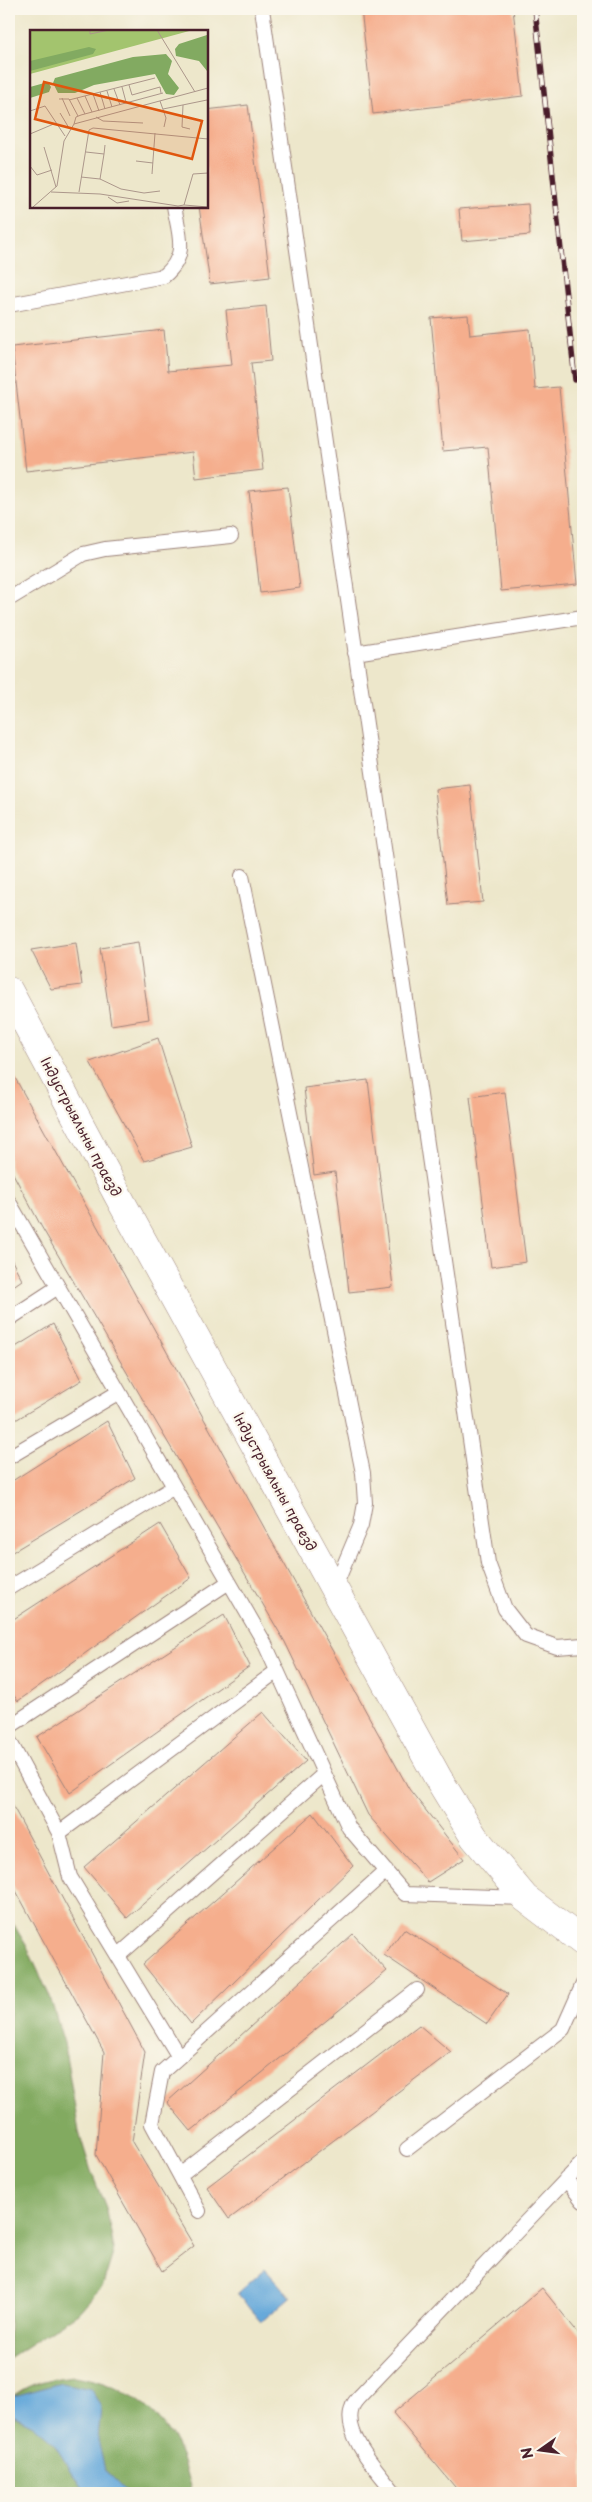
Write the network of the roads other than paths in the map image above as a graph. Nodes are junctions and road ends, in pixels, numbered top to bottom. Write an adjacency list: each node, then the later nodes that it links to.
1 (262, 9): 7 (lane)
2 (174, 208): 3 (lane)
3 (9, 305)
4 (232, 536): 5 (lane)
5 (9, 599)
6 (583, 617): 7 (lane)
7 (355, 653): 19 (lane)
8 (242, 876): 18 (lane)
9 (9, 990): 18 (street, Індустрыяльны праезд)
10 (9, 1202): 11 (lane)
11 (58, 1287): 12 (lane); 13 (lane)
12 (9, 1319)
13 (119, 1392): 14 (lane); 15 (lane)
14 (9, 1457)
15 (174, 1487): 16 (lane); 17 (lane)
16 (229, 1582): 20 (lane); 21 (lane)
17 (9, 1588)
18 (334, 1590): 26 (street, Індустрыяльны праезд)
19 (583, 1645)
20 (277, 1671): 23 (lane); 24 (lane)
21 (9, 1727)
22 (9, 1740): 24 (lane)
23 (324, 1774): 25 (lane); 28 (lane)
24 (59, 1833): 28 (lane)
25 (386, 1871): 26 (lane); 31 (lane)
26 (524, 1898): 27 (street, Індустрыяльны праезд)
27 (583, 1942)
28 (118, 1956): 31 (lane)
29 (583, 1984): 32 (lane)
30 (416, 1990): 34 (lane)
31 (179, 2057): 34 (lane)
32 (406, 2149)
33 (583, 2162): 35 (lane)
34 (180, 2175): 37 (lane)
35 (566, 2179): 36 (lane); 38 (lane)
36 (583, 2201)
37 (199, 2211)
38 (395, 2493)

